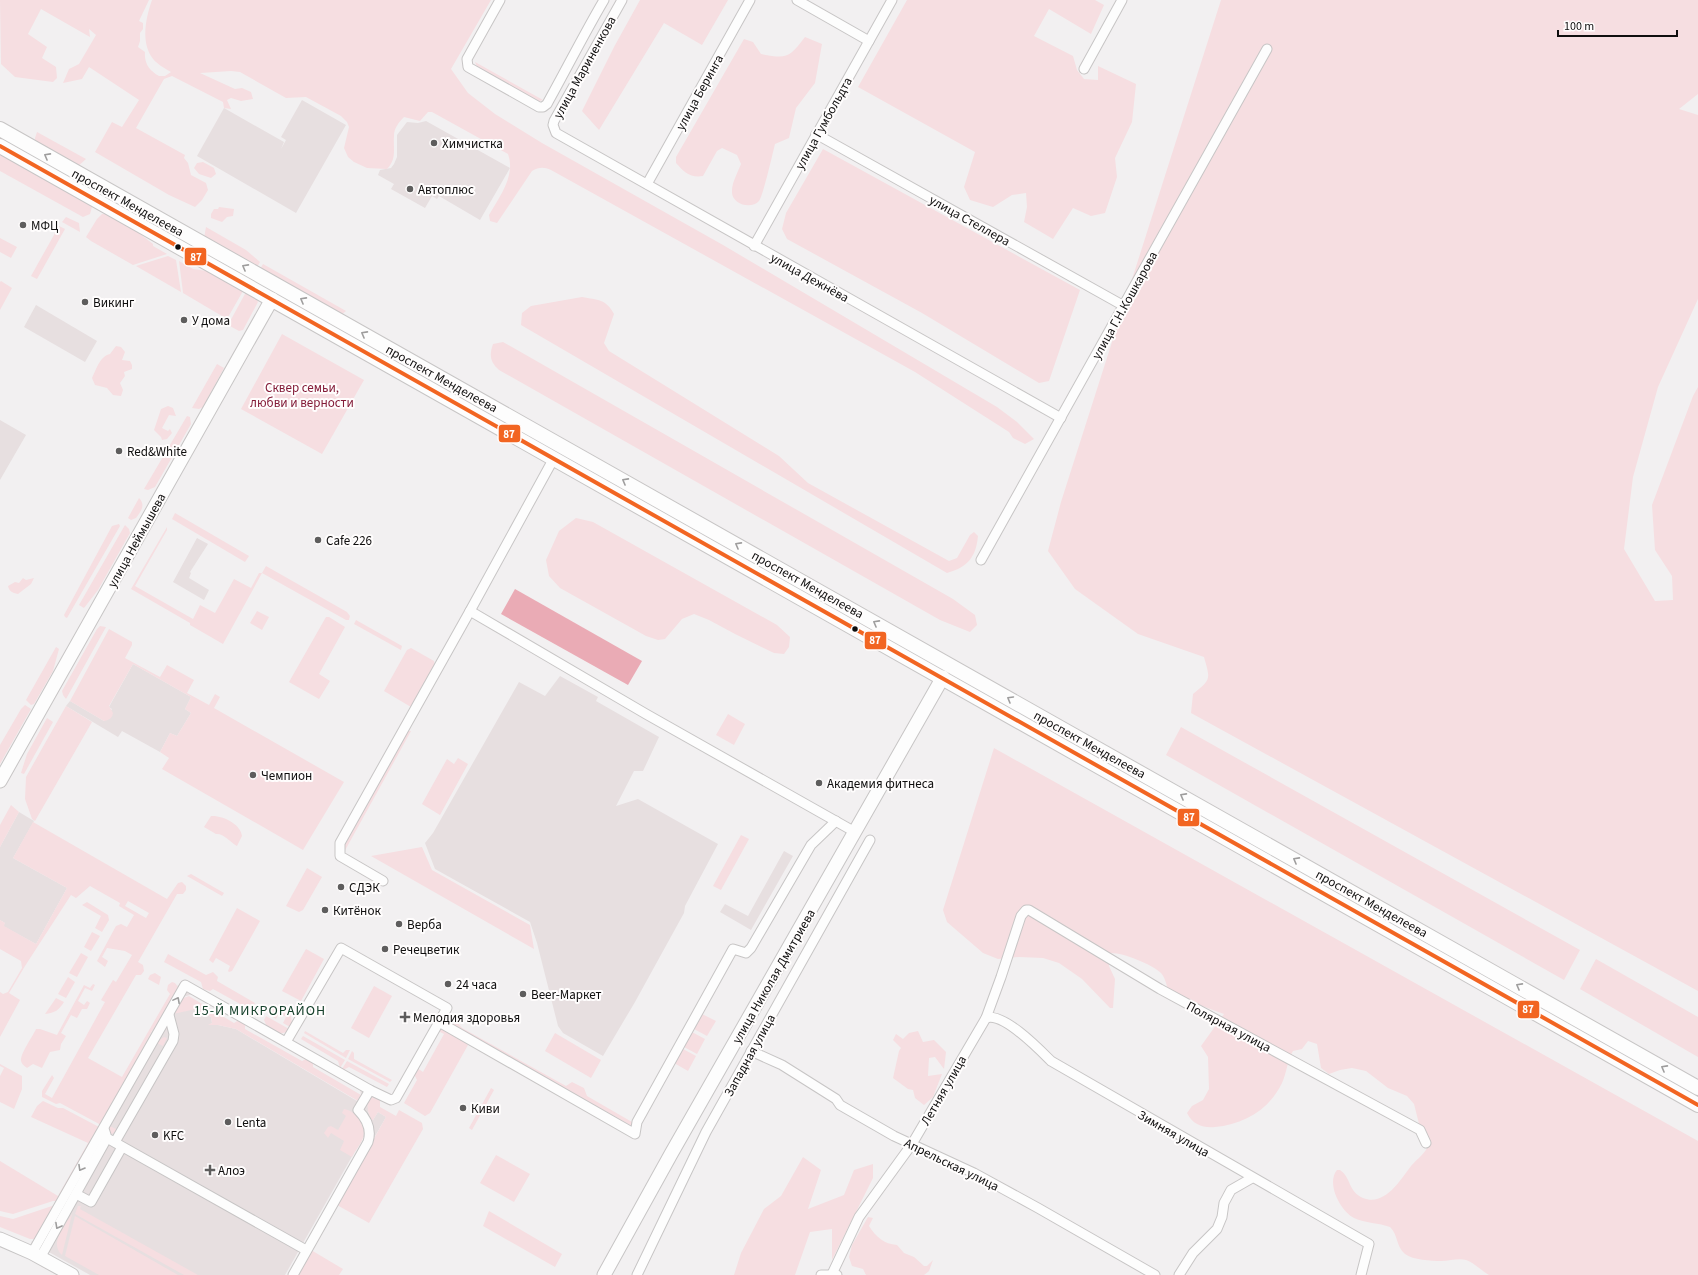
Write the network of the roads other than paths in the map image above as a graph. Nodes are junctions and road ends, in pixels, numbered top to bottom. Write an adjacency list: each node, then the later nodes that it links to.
1 (500, 0): 2 (street)
2 (604, 0)
3 (622, 0): 13 (street, улица Мариненкова)
4 (750, 0): 17 (street, улица Беринга)
5 (797, 0): 8 (street)
6 (892, 0): 8 (street, улица Гумбольдта)
7 (1122, 0): 10 (street)
8 (869, 41): 12 (street, улица Гумбольдта)
9 (1267, 49): 21 (street, улица Г.Н.Кошкарова)
10 (1084, 68)
11 (0, 130): 14 (main road, проспект Менделеева)
12 (816, 134): 18 (street, улица Гумбольдта); 21 (street, улица Стеллера)
13 (558, 135): 17 (street, улица Дежнёва)
14 (25, 144): 16 (main road); 19 (main road, проспект Менделеева, one-way to 14)
15 (0, 146): 16 (main road, проспект Менделеева)
16 (18, 157): 20 (main road, проспект Менделеева)
17 (647, 184): 18 (street, улица Дежнёва)
18 (754, 246): 24 (street, улица Дежнёва)
19 (279, 287): 20 (main road); 22 (main road, проспект Менделеева, one-way to 19)
20 (272, 299): 23 (main road, проспект Менделеева); 29 (main road, улица Неймышева)
21 (1124, 306): 24 (street, улица Г.Н.Кошкарова)
22 (398, 353): 23 (main road); 35 (main road, проспект Менделеева, one-way to 22)
23 (391, 366): 25 (main road, проспект Менделеева)
24 (1061, 418): 26 (street, улица Г.Н.Кошкарова)
25 (554, 458): 27 (street); 28 (main road, проспект Менделеева)
26 (981, 560)
27 (470, 612): 30 (street); 33 (street)
28 (943, 677): 31 (main road, улица Николая Дмитриева); 38 (main road, проспект Менделеева)
29 (0, 781)
30 (836, 821): 31 (street); 39 (street)
31 (855, 832): 55 (main road, улица Николая Дмитриева)
32 (870, 840): 41 (street, Западная улица)
33 (383, 881)
34 (1029, 910): 37 (street, Летняя улица); 46 (street, Полярная улица)
35 (1552, 1006): 38 (main road); 42 (main road, проспект Менделеева, one-way to 35)
36 (169, 1015): 40 (street, one-way to 40); 45 (street); 45 (street)
37 (986, 1018): 47 (street, Летняя улица); 48 (street, Зимняя улица)
38 (1545, 1018): 44 (main road, проспект Менделеева)
39 (439, 1022): 40 (street); 43 (street)
40 (286, 1042): 43 (street)
41 (751, 1051): 47 (street, Апрельская улица); 56 (street, Западная улица)
42 (1698, 1088)
43 (370, 1090): 51 (street)
44 (1698, 1104)
45 (110, 1138): 49 (street); 49 (street); 51 (street); 52 (street, one-way to 52)
46 (1426, 1143)
47 (912, 1144): 58 (street, Летняя улица); 59 (street, Апрельская улица)
48 (1252, 1178): 60 (street); 61 (street, Зимняя улица)
49 (76, 1194): 52 (street, one-way to 52)
50 (0, 1239): 52 (main road)
51 (306, 1250): 54 (street)
52 (36, 1256): 53 (main road)
53 (72, 1275)
54 (293, 1275)
55 (604, 1275)
56 (637, 1275)
57 (821, 1275): 58 (street, Летняя улица)
58 (836, 1275)
59 (1155, 1275)
60 (1179, 1275)
61 (1360, 1275)

